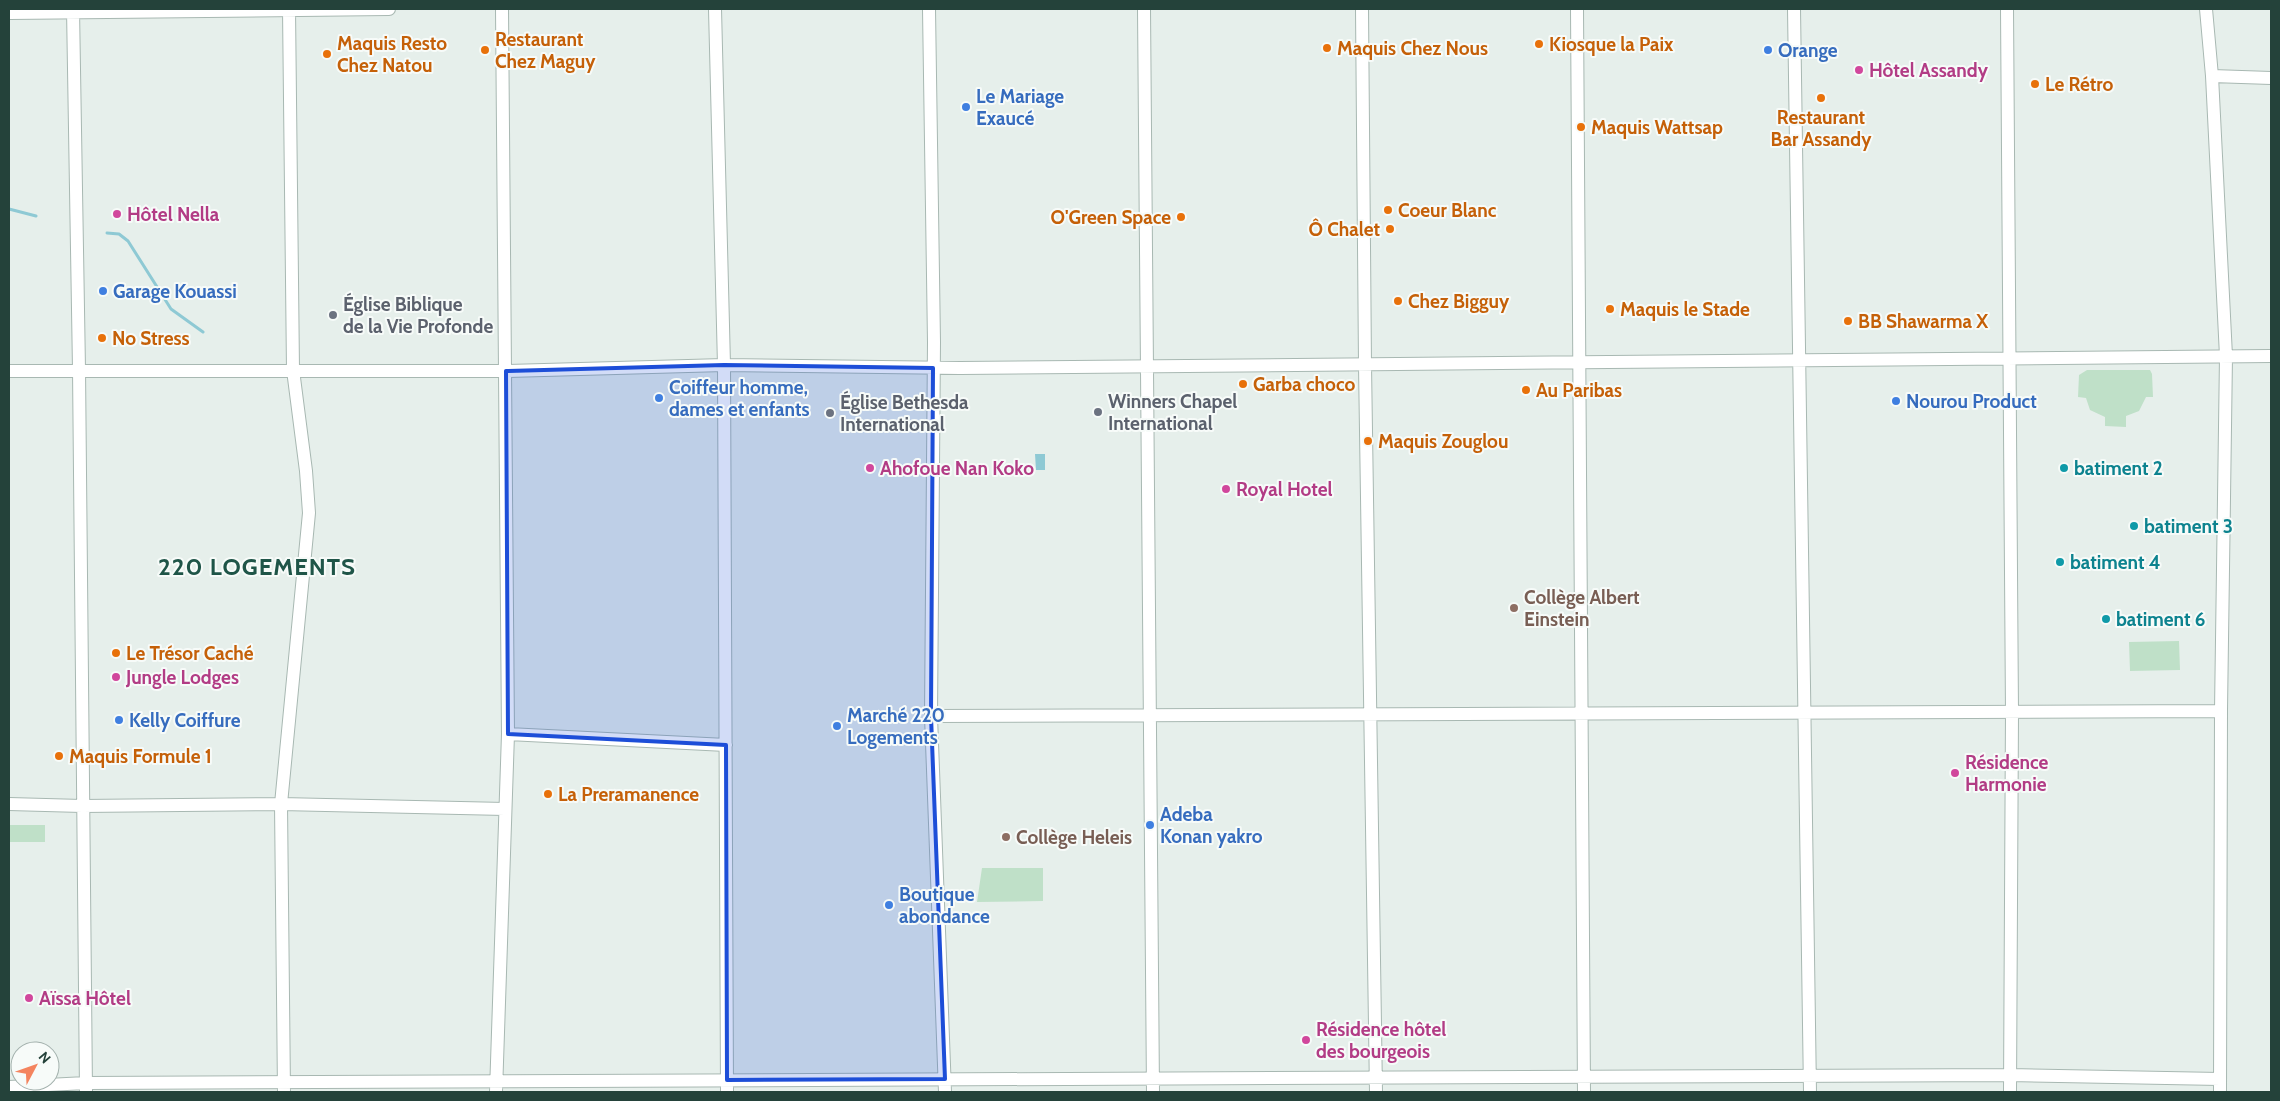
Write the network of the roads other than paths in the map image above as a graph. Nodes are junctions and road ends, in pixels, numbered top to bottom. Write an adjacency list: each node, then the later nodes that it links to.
1 (389, 9): 11 (street)
2 (502, 9): 28 (street)
3 (714, 9): 22 (street)
4 (929, 9): 24 (street)
5 (1144, 9): 23 (street)
6 (1362, 9): 21 (street)
7 (1577, 9): 20 (street)
8 (1794, 9): 19 (street)
9 (2006, 9): 18 (street)
10 (2206, 9): 14 (street)
11 (289, 10): 12 (street); 26 (street)
12 (73, 11): 13 (street); 25 (street)
13 (9, 13)
14 (2212, 76): 15 (street); 16 (street)
15 (2271, 78)
16 (2226, 356): 17 (street); 18 (street); 29 (street)
17 (2271, 356)
18 (2011, 359): 19 (street); 31 (street)
19 (1799, 360): 20 (street); 30 (street)
20 (1579, 361): 21 (street); 32 (street)
21 (1365, 365): 23 (street); 34 (street)
22 (724, 366): 24 (street); 28 (street); 37 (street)
23 (1147, 367): 24 (street); 35 (street)
24 (933, 368): 33 (street)
25 (79, 369): 26 (street); 27 (street); 40 (street)
26 (293, 370): 28 (street); 39 (street)
27 (9, 371)
28 (506, 371): 36 (street)
29 (2221, 711): 31 (street); 47 (street)
30 (1805, 712): 31 (street); 32 (street); 43 (street)
31 (2012, 713): 42 (street)
32 (1582, 715): 34 (street); 44 (street)
33 (931, 716): 35 (street); 49 (street)
34 (1370, 716): 35 (street); 46 (street)
35 (1150, 717): 45 (street)
36 (508, 734): 37 (street); 41 (street)
37 (726, 745): 48 (street)
38 (9, 804): 40 (street)
39 (281, 804): 40 (street); 41 (street); 52 (street)
40 (82, 806): 51 (street)
41 (505, 809): 53 (street)
42 (2010, 1075): 43 (street); 47 (street); 58 (street)
43 (1810, 1076): 44 (street); 57 (street)
44 (1584, 1077): 46 (street); 56 (street)
45 (1153, 1078): 46 (street); 49 (street); 54 (street)
46 (1376, 1078): 55 (street)
47 (2220, 1079): 59 (street)
48 (727, 1086): 49 (street); 53 (street)
49 (945, 1086)
50 (9, 1087): 51 (street)
51 (86, 1087): 52 (street)
52 (283, 1087): 53 (street)
53 (496, 1087)
54 (1153, 1092)
55 (1376, 1092)
56 (1584, 1092)
57 (1810, 1092)
58 (2010, 1092)
59 (2220, 1092)

